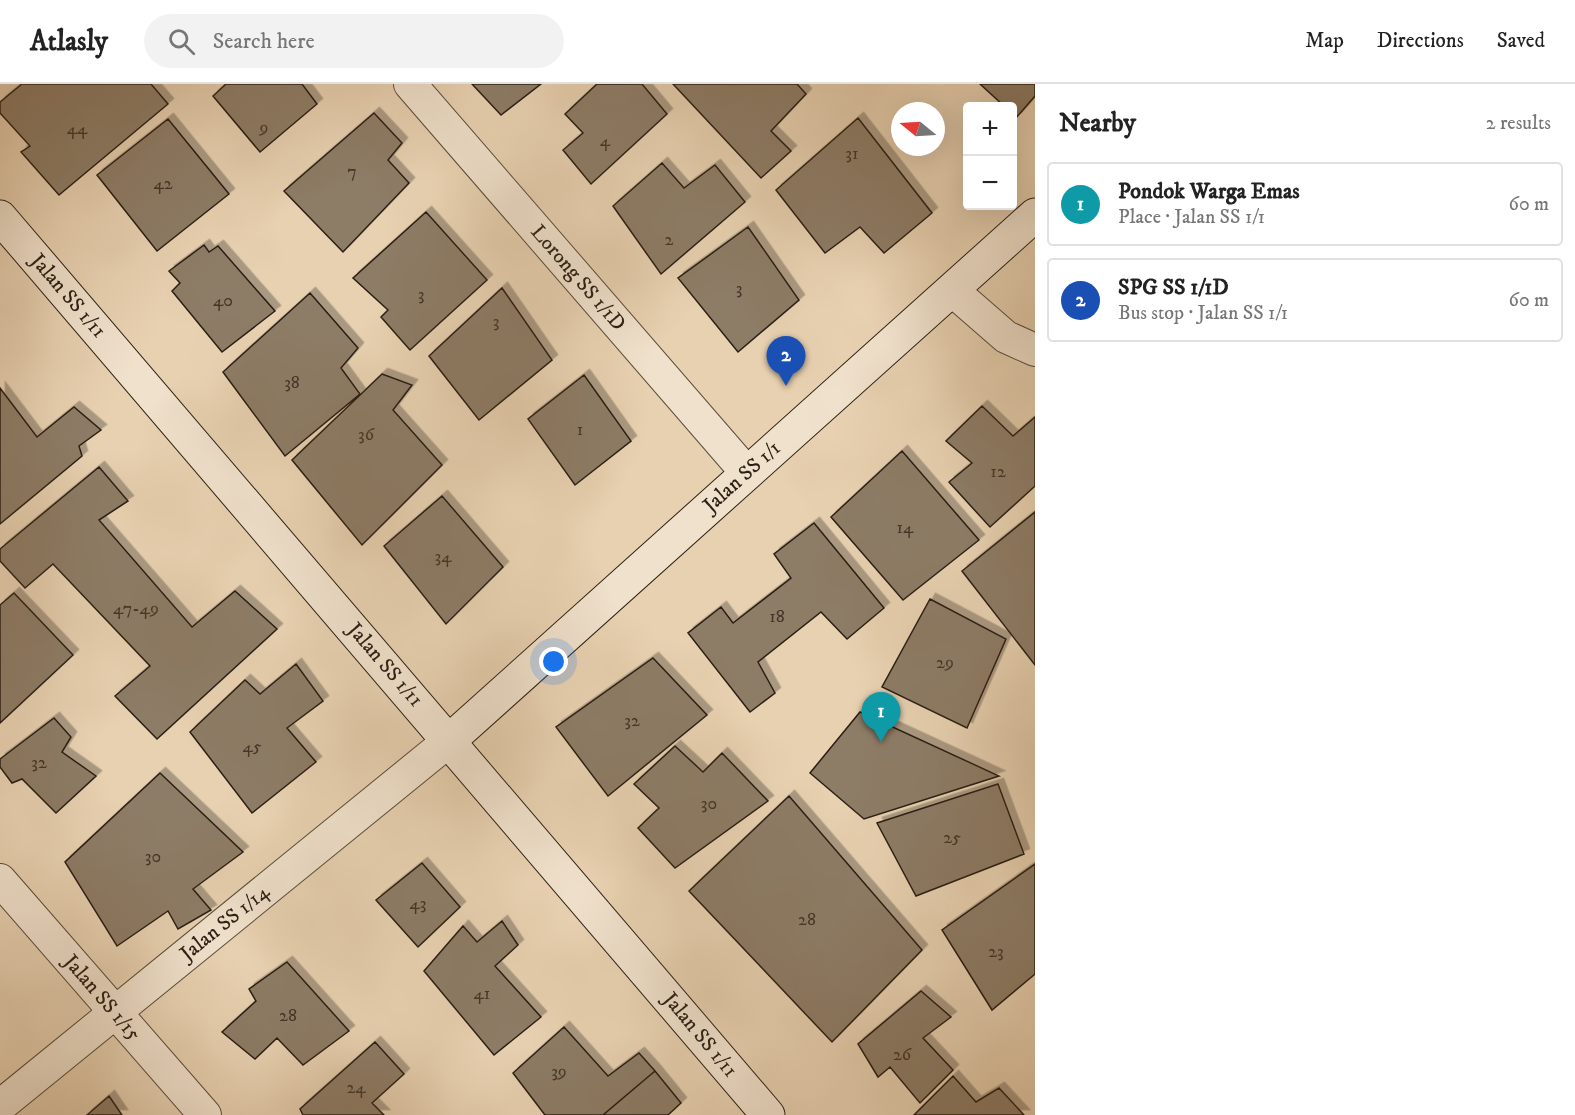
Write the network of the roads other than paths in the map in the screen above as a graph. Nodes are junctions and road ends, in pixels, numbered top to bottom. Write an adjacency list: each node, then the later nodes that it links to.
1 (410, 84): 6 (street, Lorong SS 1/1D)
2 (1035, 215): 4 (street, Jalan SS 1/1)
3 (0, 217): 7 (street, Jalan SS 1/11)
4 (952, 290): 5 (street); 6 (street, Jalan SS 1/1)
5 (1035, 350)
6 (747, 473): 7 (street, Jalan SS 1/1)
7 (450, 740): 9 (street, Jalan SS 1/14); 12 (street, Jalan SS 1/11)
8 (0, 880): 9 (street, Jalan SS 1/15)
9 (115, 1014): 10 (street, Jalan SS 1/14); 11 (street, Jalan SS 1/15)
10 (0, 1106)
11 (205, 1115)
12 (768, 1115)

